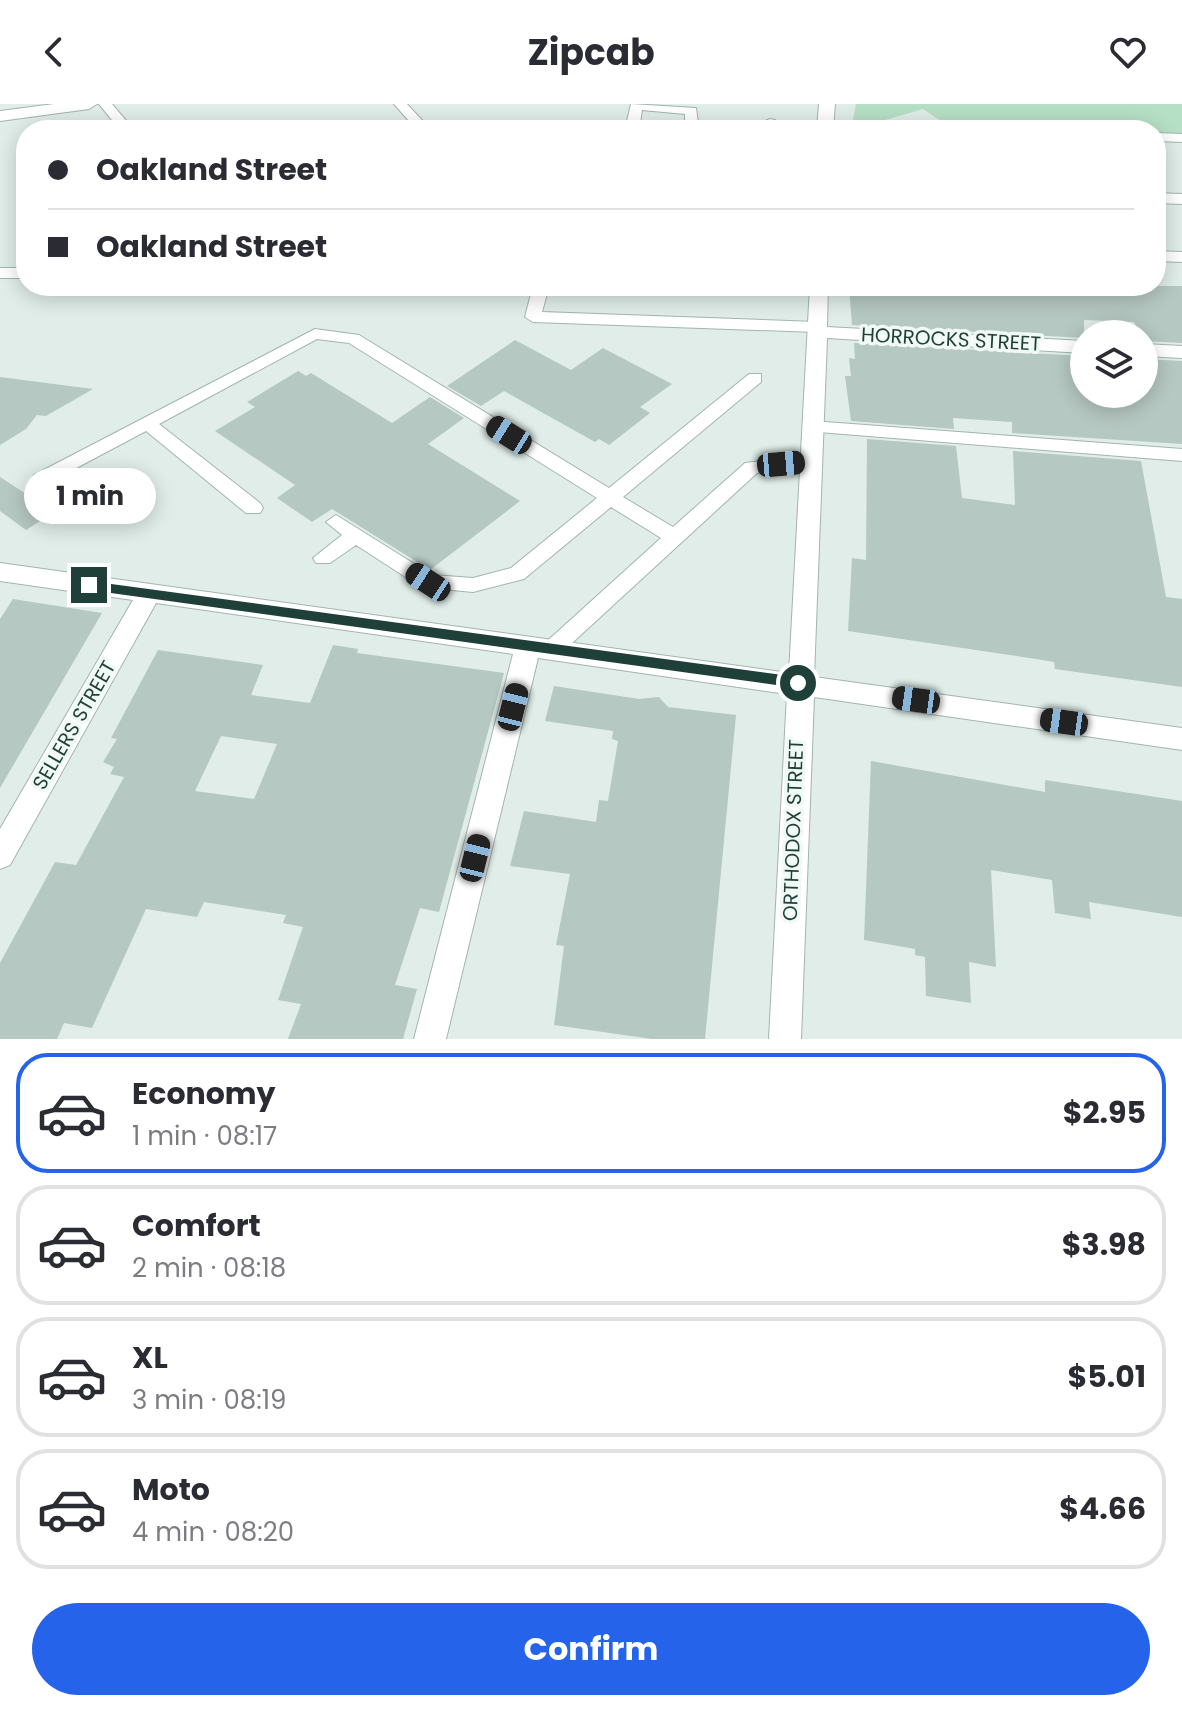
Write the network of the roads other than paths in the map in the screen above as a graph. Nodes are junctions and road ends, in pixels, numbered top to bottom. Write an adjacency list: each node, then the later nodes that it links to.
1 (89, 104): 5 (street)
2 (105, 104): 6 (lane)
3 (400, 104): 7 (lane)
4 (637, 105): 8 (lane)
5 (0, 116)
6 (119, 120)
7 (415, 120)
8 (691, 120)
9 (538, 296): 11 (lane)
10 (819, 296): 11 (street, ORTHODOX STREET)
11 (817, 330): 12 (street, HORROCKS STREET); 17 (street, ORTHODOX STREET)
12 (1070, 346)
13 (1158, 351): 14 (street)
14 (1182, 352)
15 (755, 378): 21 (lane)
16 (147, 423): 20 (lane); 21 (lane); 22 (lane)
17 (812, 427): 18 (lane); 19 (street, ORTHODOX STREET)
18 (1182, 455)
19 (810, 461): 25 (lane); 30 (street, ORTHODOX STREET)
20 (41, 479)
21 (612, 499): 24 (lane); 25 (lane)
22 (253, 508)
23 (336, 522): 24 (lane)
24 (356, 535): 26 (lane)
25 (674, 537): 29 (lane)
26 (323, 558)
27 (0, 572): 28 (street)
28 (149, 594): 29 (street); 32 (street, SELLERS STREET)
29 (540, 648): 30 (street); 33 (street)
30 (798, 683): 31 (street); 34 (street, ORTHODOX STREET)
31 (1182, 739)
32 (0, 856)
33 (430, 1039)
34 (785, 1039)

